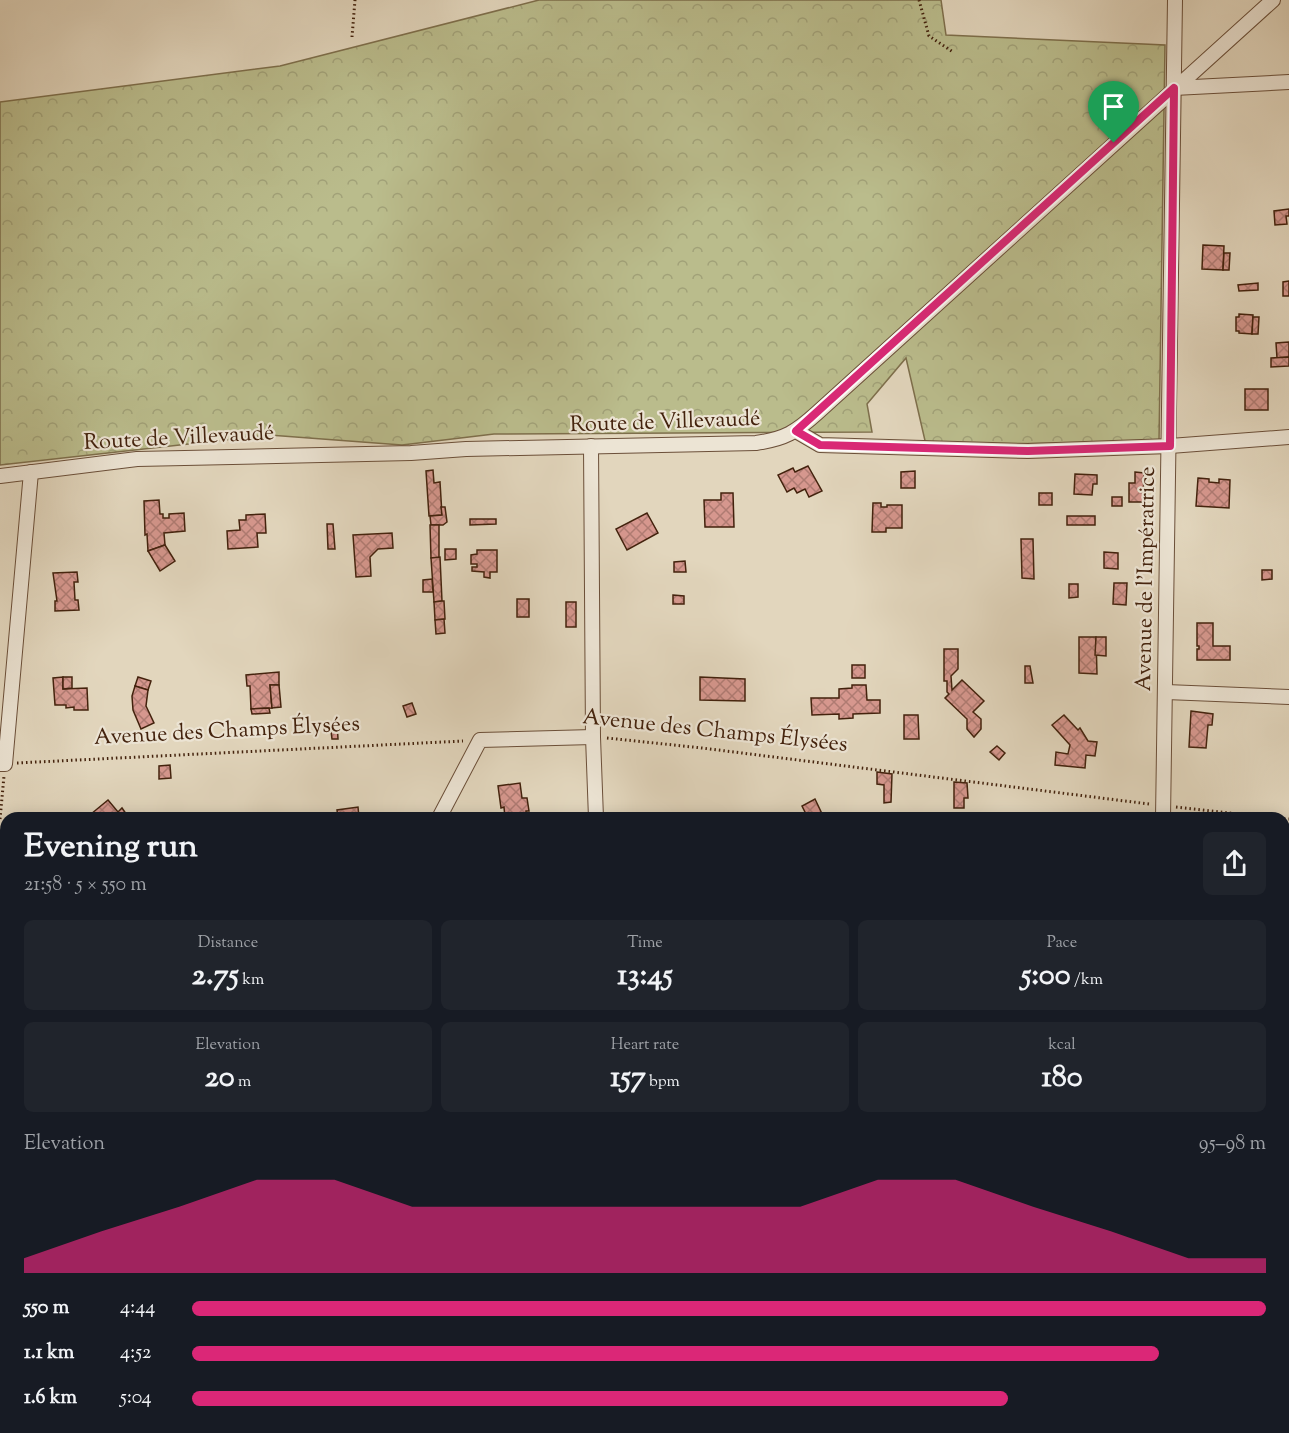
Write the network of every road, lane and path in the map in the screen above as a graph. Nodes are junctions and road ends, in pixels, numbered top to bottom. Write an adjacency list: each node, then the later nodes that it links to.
1 (356, 0): 5 (path)
2 (918, 0): 6 (path)
3 (1175, 0): 8 (street, Avenue de l'Impératrice)
4 (1273, 0): 8 (street, Route de Villevaudé)
5 (352, 37)
6 (953, 52)
7 (1289, 82): 8 (street)
8 (1174, 88): 9 (street, Route de Villevaudé); 12 (street, Avenue de l'Impératrice)
9 (796, 431): 11 (street, Route de Villevaudé); 12 (street)
10 (1289, 437): 12 (street)
11 (591, 446): 13 (street, Route de Villevaudé); 17 (street)
12 (1170, 446): 15 (street, Avenue de l'Impératrice)
13 (31, 472): 14 (street, Route de Villevaudé); 19 (street)
14 (0, 476)
15 (1166, 692): 16 (street); 20 (street, Avenue de l'Impératrice)
16 (1289, 697)
17 (594, 737): 18 (street, Avenue des Champs Élysées); 20 (path, Avenue des Champs Élysées); 23 (street)
18 (480, 740): 19 (path, Avenue des Champs Élysées); 22 (street)
19 (2, 764): 21 (path)
20 (1163, 811): 24 (path, Avenue des Champs Élysées)
21 (0, 812)
22 (443, 812)
23 (597, 812)
24 (1179, 812)

